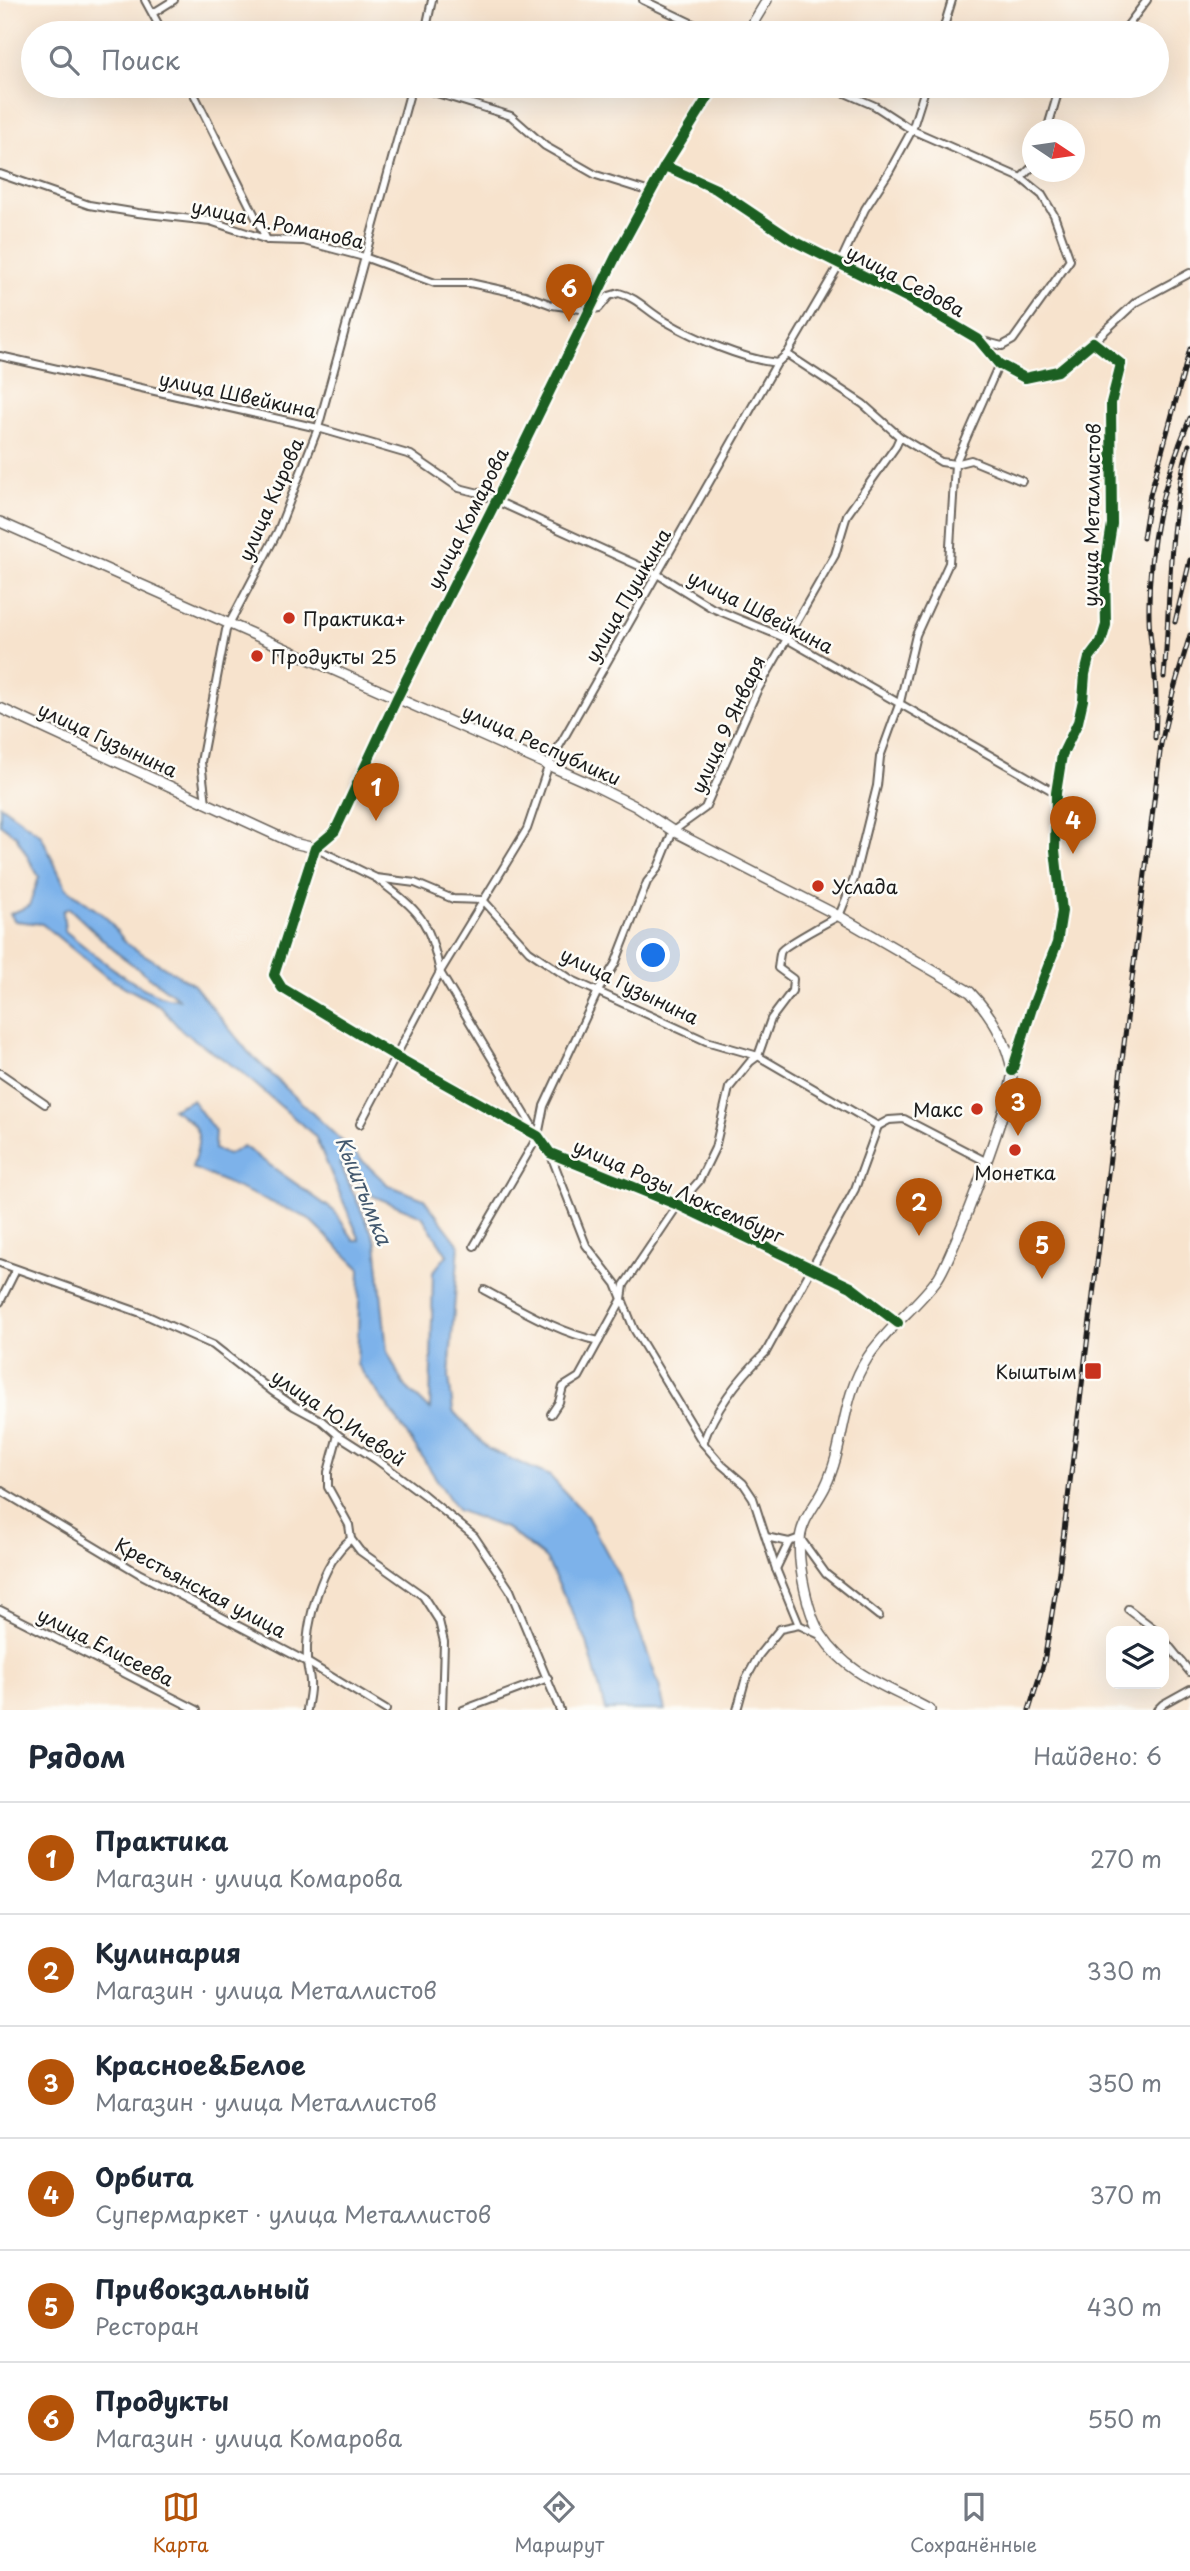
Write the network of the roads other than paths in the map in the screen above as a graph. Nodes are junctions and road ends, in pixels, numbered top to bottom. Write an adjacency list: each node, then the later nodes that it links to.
1 (145, 0): 8 (street)
2 (174, 0): 8 (street)
3 (432, 0): 10 (street)
4 (643, 0): 11 (street)
5 (767, 0): 12 (main road)
6 (952, 0): 13 (street)
7 (1146, 0): 14 (street)
8 (153, 13): 9 (street)
9 (157, 21)
10 (428, 21)
11 (687, 21)
12 (754, 21)
13 (946, 21)
14 (1131, 21)
15 (196, 98): 28 (street)
16 (410, 98): 29 (street, улица Кирова)
17 (452, 98): 27 (street)
18 (708, 98): 24 (main road, улица Комарова)
19 (857, 98): 23 (street)
20 (922, 98): 23 (street, улица Пушкина)
21 (1056, 98): 22 (street)
22 (1050, 119)
23 (912, 130): 26 (street); 30 (street, улица Пушкина)
24 (665, 166): 27 (main road, улица Комарова); 30 (street, улица Седова)
25 (0, 174): 28 (street, улица А.Романова)
26 (1021, 178): 33 (street)
27 (650, 192): 32 (main road, улица Комарова)
28 (268, 240): 29 (street, улица А.Романова)
29 (364, 257): 32 (street, улица А.Романова); 39 (street, улица Кирова)
30 (839, 265): 33 (street, улица Седова); 35 (street, улица Пушкина)
31 (1190, 273): 34 (street, улица Седова)
32 (588, 310): 37 (street); 43 (main road, улица Комарова)
33 (978, 339): 38 (street, улица Седова)
34 (1093, 342): 38 (street, улица Седова); 52 (street, улица Металлистов)
35 (787, 355): 37 (street, улица Пушкина); 40 (street)
36 (0, 356): 39 (street, улица Швейкина)
37 (777, 363): 45 (street, улица Пушкина)
38 (999, 364): 41 (street)
39 (318, 428): 43 (street, улица Швейкина); 46 (street, улица Кирова)
40 (900, 437): 41 (street); 47 (street, улица 9 Января)
41 (954, 464): 42 (street); 49 (street)
42 (1022, 481)
43 (496, 501): 45 (street, улица Швейкина); 48 (main road, улица Комарова)
44 (0, 522): 46 (main road, улица Республики)
45 (657, 574): 47 (street, улица Швейкина); 51 (street, улица Пушкина)
46 (229, 623): 48 (main road, улица Республики); 53 (street, улица Кирова)
47 (785, 638): 49 (street, улица Швейкина); 54 (street, улица 9 Января)
48 (397, 698): 51 (main road, улица Республики); 55 (main road, улица Комарова)
49 (900, 702): 52 (street, улица Швейкина); 58 (street)
50 (0, 708): 53 (main road, улица Гузынина)
51 (549, 764): 54 (main road, улица Республики); 57 (street, улица Пушкина)
52 (1056, 793): 64 (street, улица Металлистов)
53 (206, 803): 55 (main road, улица Гузынина)
54 (673, 831): 58 (main road, улица Республики); 61 (street)
55 (316, 848): 56 (street, улица Гузынина); 60 (street, улица Комарова)
56 (376, 878): 57 (street, улица Гузынина); 59 (street)
57 (483, 900): 59 (street, улица Пушкина); 61 (street, улица Гузынина)
58 (839, 916): 62 (street); 64 (main road, улица Республики)
59 (440, 972): 63 (street, улица Пушкина); 69 (street)
60 (274, 975): 63 (street, улица Розы Люксембург)
61 (598, 991): 62 (street, улица Гузынина); 69 (street)
62 (758, 1056): 68 (street, улица Гузынина); 72 (street)
63 (397, 1058): 67 (street, улица Пушкина); 69 (street, улица Розы Люксембург)
64 (1012, 1071): 71 (main road, улица Металлистов)
65 (0, 1073): 66 (street)
66 (46, 1104)
67 (360, 1124)
68 (878, 1126): 71 (street); 75 (street)
69 (538, 1136): 70 (street, улица Розы Люксембург); 73 (street)
70 (550, 1153): 72 (street, улица Розы Люксембург); 78 (street)
71 (985, 1161): 80 (main road, улица Металлистов)
72 (678, 1205): 75 (street, улица Розы Люксембург); 78 (street)
73 (474, 1246)
74 (0, 1263): 76 (street, улица Ю.Ичевой)
75 (811, 1269): 80 (street, улица Розы Люксембург); 84 (street)
76 (16, 1270): 79 (street); 83 (street, улица Ю.Ичевой)
77 (484, 1290): 81 (street)
78 (622, 1299): 81 (street); 84 (street)
79 (0, 1302)
80 (898, 1323): 87 (main road, улица Металлистов)
81 (599, 1341): 82 (street)
82 (551, 1414)
83 (338, 1435): 88 (street); 100 (street, улица Ю.Ичевой)
84 (703, 1443): 86 (street)
85 (0, 1490): 98 (street, Крестьянская улица)
86 (766, 1537): 89 (street); 90 (street)
87 (800, 1538): 89 (street); 93 (street); 96 (main road, улица Металлистов)
88 (351, 1539): 98 (street); 105 (street)
89 (789, 1542): 90 (street)
90 (776, 1569): 94 (street)
91 (1128, 1608): 95 (street)
92 (0, 1610): 103 (street, улица Елисеева)
93 (879, 1616)
94 (799, 1625): 96 (street); 108 (street)
95 (1151, 1626)
96 (821, 1636): 109 (main road)
97 (1169, 1646): 99 (street)
98 (307, 1662): 102 (street, Крестьянская улица); 104 (street)
99 (1190, 1672)
100 (548, 1678): 106 (street); 107 (street, улица Ю.Ичевой)
101 (1190, 1689): 110 (street)
102 (385, 1709)
103 (197, 1710)
104 (307, 1710)
105 (442, 1710)
106 (463, 1710)
107 (559, 1710)
108 (737, 1710)
109 (930, 1710)
110 (1157, 1710)

